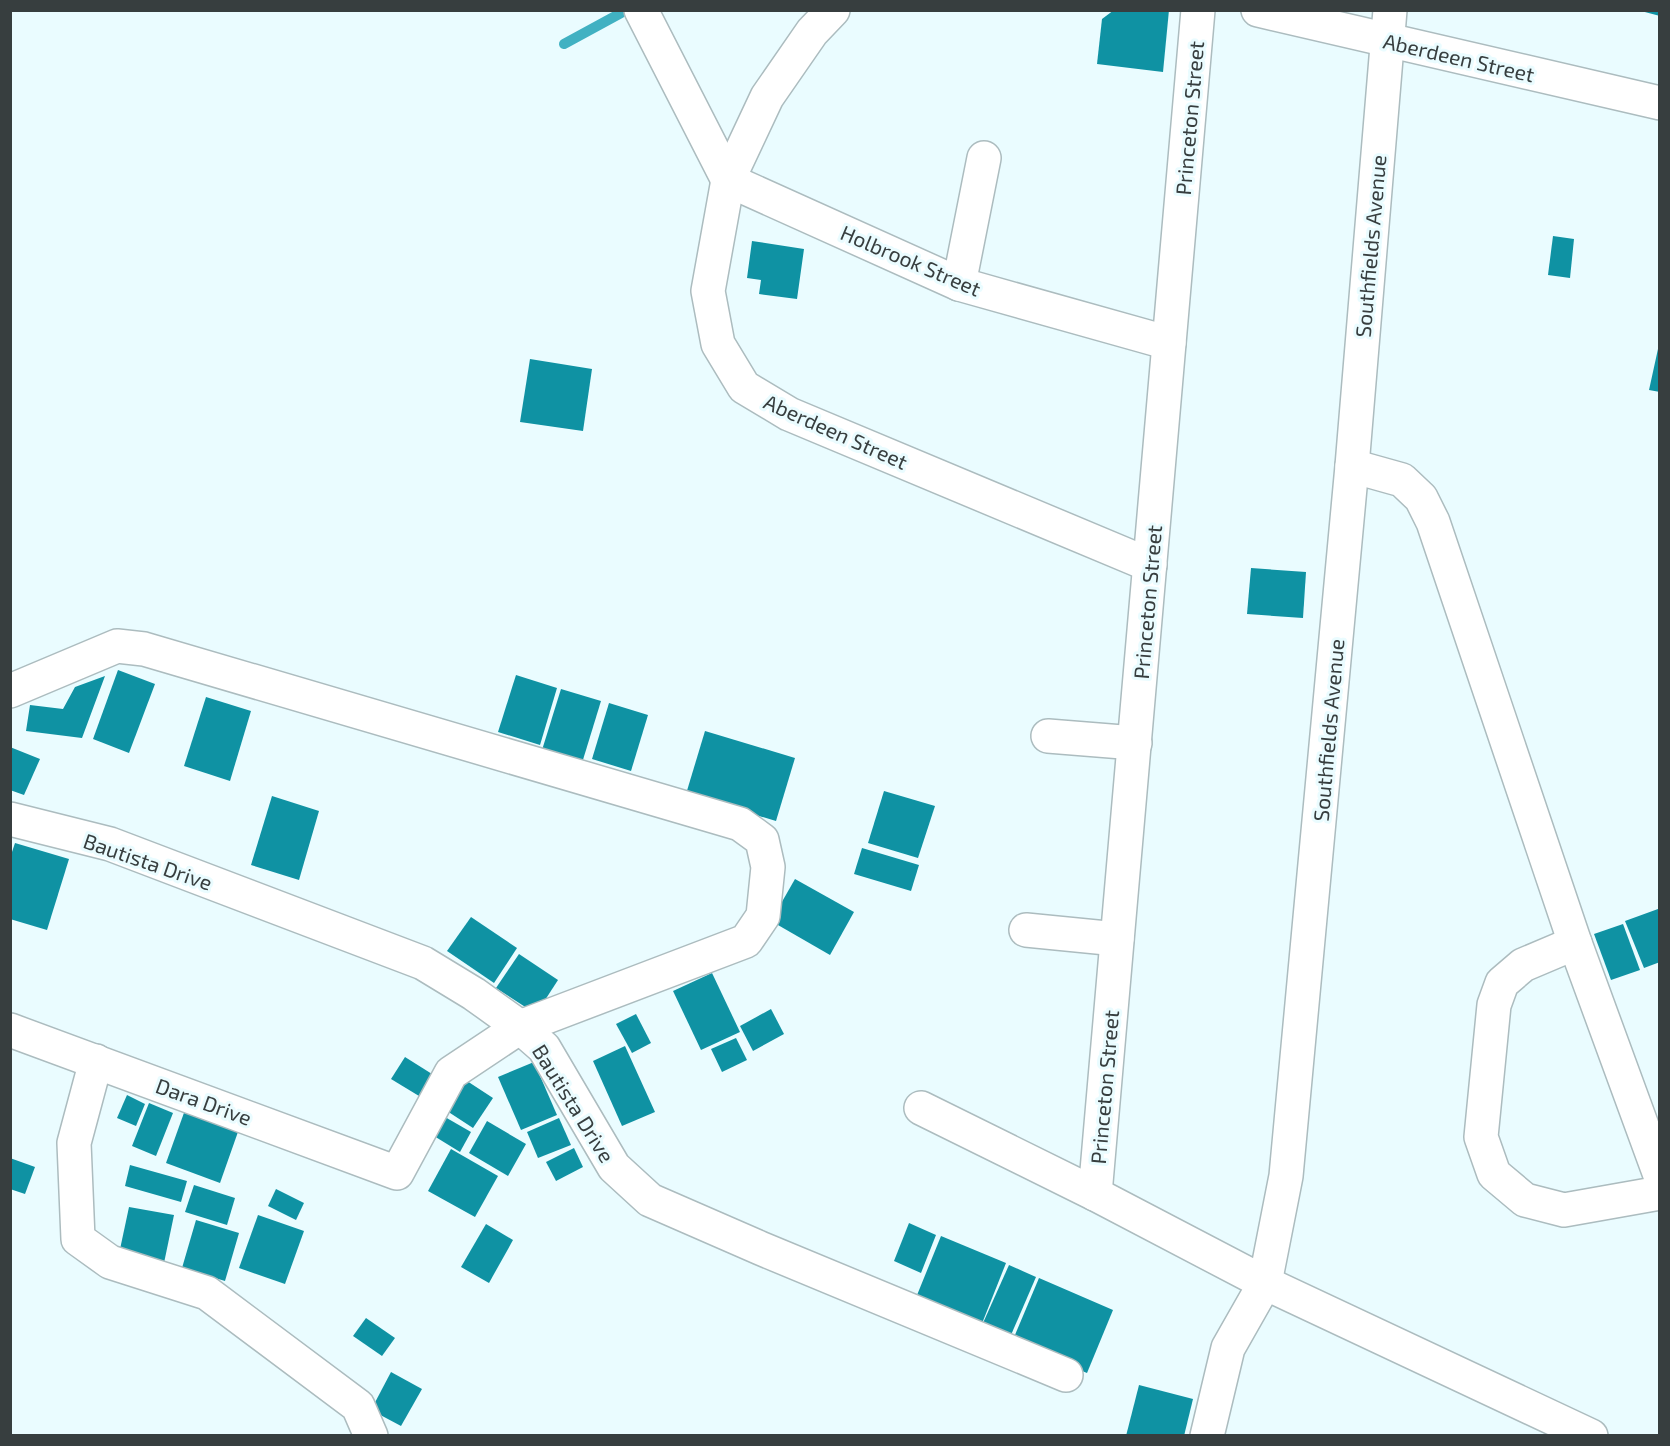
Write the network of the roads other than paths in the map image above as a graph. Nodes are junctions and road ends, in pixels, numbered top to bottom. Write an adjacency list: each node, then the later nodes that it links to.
1 (641, 10): 8 (street)
2 (833, 10): 8 (street, Aberdeen Street)
3 (1198, 10): 10 (street, Princeton Street)
4 (1258, 10): 5 (street, Aberdeen Street)
5 (1389, 26): 6 (street, Aberdeen Street); 11 (street, Southfields Avenue)
6 (1659, 103)
7 (984, 158): 9 (street)
8 (728, 180): 9 (street, Holbrook Street); 12 (street, Aberdeen Street)
9 (958, 284): 10 (street, Holbrook Street)
10 (1169, 343): 12 (street, Princeton Street)
11 (1352, 466): 19 (street); 27 (street, Southfields Avenue)
12 (1150, 565): 15 (street, Princeton Street)
13 (10, 691): 20 (street)
14 (1048, 736): 15 (street)
15 (1135, 743): 18 (street, Princeton Street)
16 (10, 819): 20 (street, Bautista Drive)
17 (1026, 930): 18 (street)
18 (1117, 939): 26 (street, Princeton Street)
19 (1575, 944): 24 (street); 25 (street)
20 (520, 1027): 22 (street, Dara Drive); 28 (street, Bautista Drive)
21 (10, 1030): 22 (street, Dara Drive)
22 (96, 1061): 29 (street)
23 (921, 1108): 26 (street)
24 (1659, 1175)
25 (1659, 1193)
26 (1095, 1194): 27 (street)
27 (1264, 1283): 30 (street, Southfields Avenue); 31 (street)
28 (1066, 1375)
29 (371, 1436)
30 (1207, 1436)
31 (1591, 1436)

